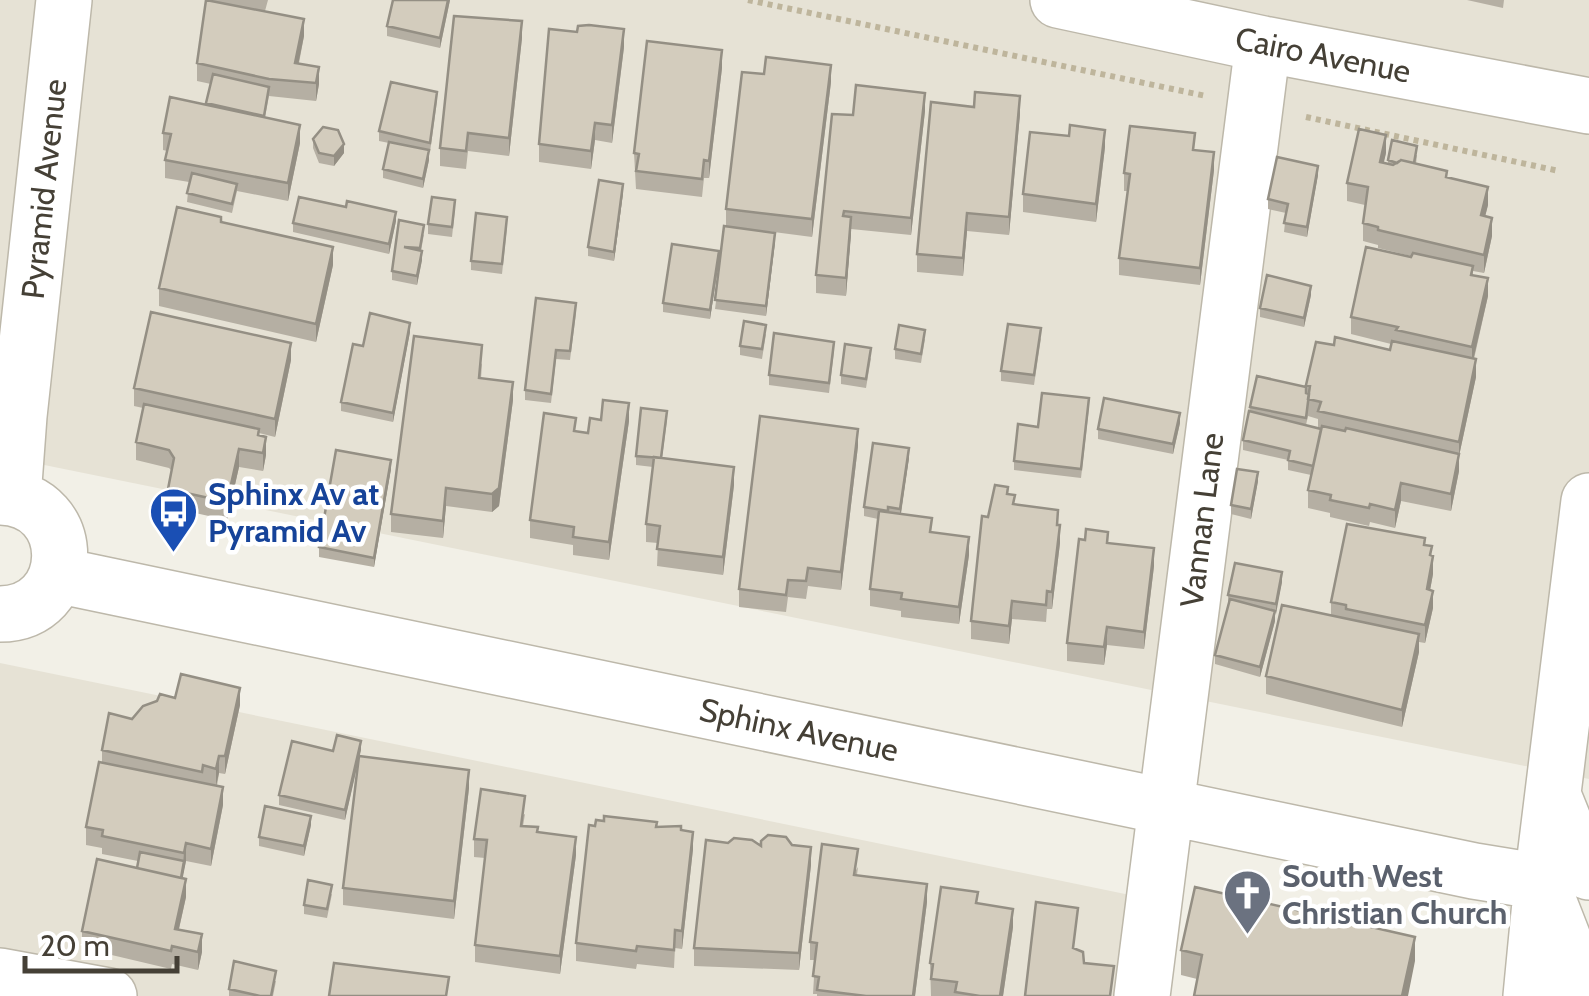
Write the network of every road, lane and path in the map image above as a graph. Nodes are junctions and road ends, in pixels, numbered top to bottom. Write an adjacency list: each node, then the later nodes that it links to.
1 (64, 0): 8 (street, Pyramid Avenue)
2 (748, 0): 5 (path)
3 (1058, 0): 4 (street, Cairo Avenue)
4 (1262, 44): 5 (street, Vannan Lane); 6 (street, Cairo Avenue)
5 (1255, 106): 7 (path); 12 (street, Vannan Lane)
6 (1589, 106)
7 (1560, 171)
8 (6, 497): 10 (street)
9 (1589, 501): 13 (street)
10 (57, 575): 11 (street); 12 (street, Sphinx Avenue)
11 (0, 614)
12 (1166, 807): 13 (street, Sphinx Avenue); 17 (street, Vannan Lane)
13 (1565, 877): 15 (street); 18 (street)
14 (0, 976): 16 (street)
15 (1589, 992)
16 (109, 996)
17 (1142, 996)
18 (1531, 996)

